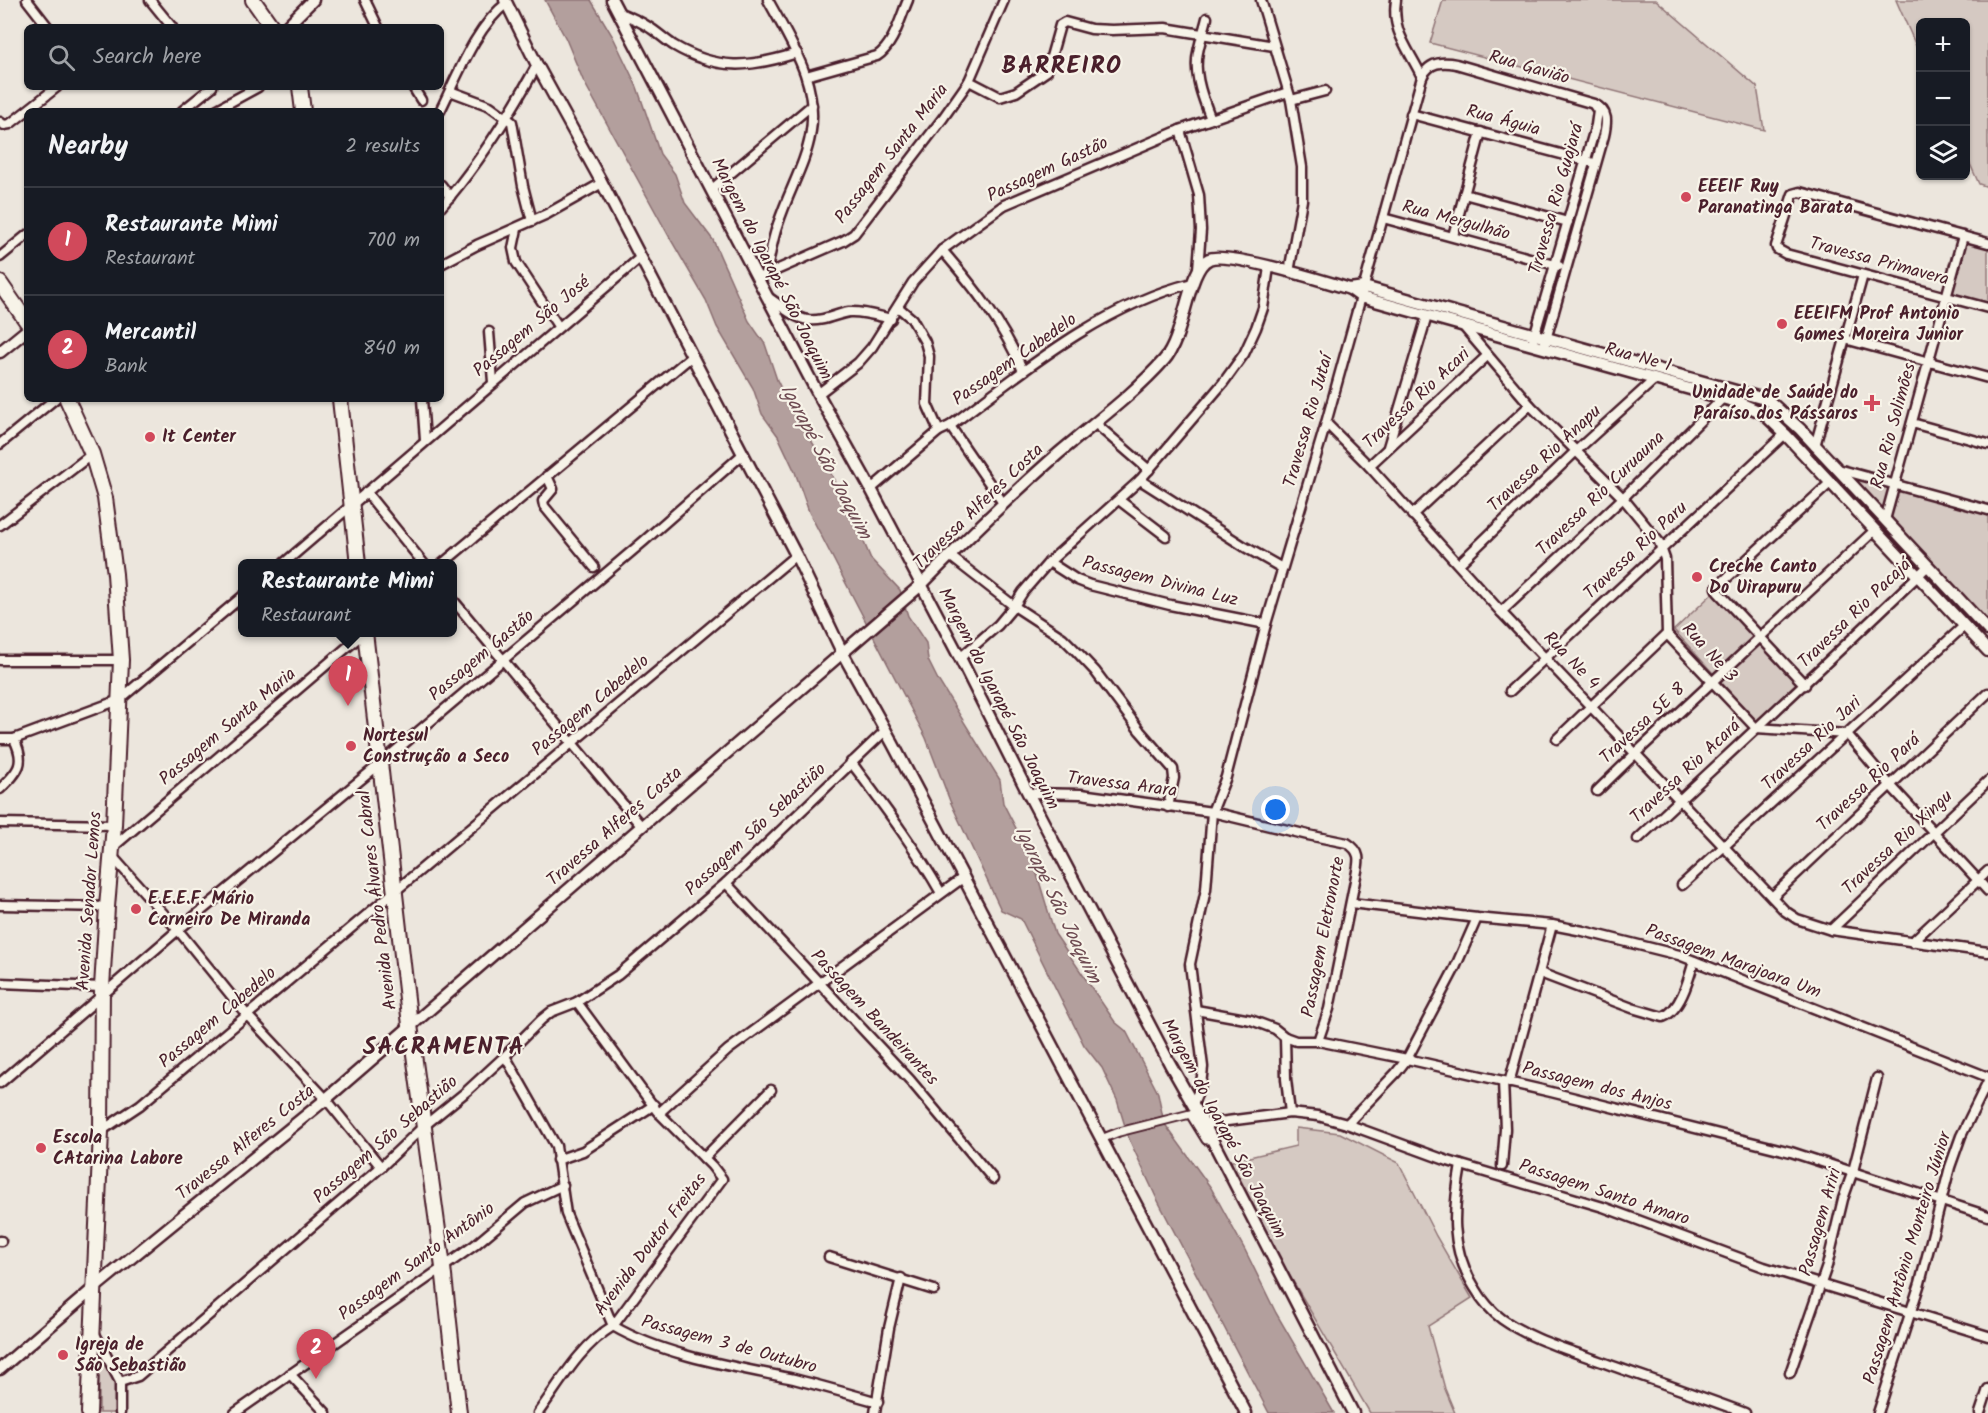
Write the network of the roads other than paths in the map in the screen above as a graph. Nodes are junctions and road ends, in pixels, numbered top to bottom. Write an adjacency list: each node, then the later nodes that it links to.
1 (27, 0): 15 (street)
2 (150, 0): 16 (street)
3 (253, 0): 17 (main road)
4 (313, 0): 18 (street)
5 (365, 0): 19 (street)
6 (612, 0): 13 (street, Margem do Igarapé São Joaquim)
7 (768, 0): 22 (street)
8 (908, 0): 24 (street)
9 (1261, 0): 21 (street)
10 (1396, 0): 25 (street)
11 (506, 1): 23 (street); 32 (street)
12 (1002, 1): 26 (street, Passagem Santa Maria)
13 (618, 12): 22 (street); 54 (street, Margem do Igarapé São Joaquim)
14 (1207, 18): 20 (street)
15 (46, 24)
16 (170, 24)
17 (270, 24)
18 (289, 24)
19 (377, 24)
20 (1203, 34): 21 (street); 26 (street); 46 (street)
21 (1274, 46): 34 (street)
22 (797, 53): 24 (street)
23 (537, 65): 45 (street); 52 (street)
24 (806, 76): 37 (street)
25 (1422, 77): 36 (street, Rua Gavião); 44 (street, Travessa Rio Jutaí)
26 (969, 81): 77 (street, Passagem Santa Maria)
27 (53, 90): 38 (street)
28 (208, 90): 39 (street)
29 (252, 90): 40 (street)
30 (300, 90): 41 (main road)
31 (415, 90): 35 (street)
32 (450, 91): 42 (street); 45 (street)
33 (1324, 91): 34 (street, Passagem Gastão)
34 (1290, 96): 46 (street, Passagem Gastão); 75 (street)
35 (421, 100)
36 (1594, 104): 50 (street, Travessa Rio Guajará); 51 (street, Travessa Rio Guajará)
37 (812, 105): 54 (street); 77 (street)
38 (30, 108)
39 (186, 108)
40 (220, 108)
41 (303, 108)
42 (442, 108)
43 (24, 113): 47 (street)
44 (1411, 114): 49 (street, Rua Águia); 58 (street, Travessa Rio Jutaí)
45 (508, 118): 56 (street); 61 (street)
46 (1212, 119): 48 (street, Passagem Gastão)
47 (0, 122)
48 (1180, 130): 67 (street, Passagem Gastão); 73 (street)
49 (1481, 132): 50 (street, Rua Águia); 55 (street)
50 (1585, 161): 51 (street, Rua Águia); 59 (street, Travessa Rio Guajará)
51 (1596, 164): 60 (street, Travessa Rio Guajará)
52 (602, 183): 61 (street); 69 (street)
53 (444, 189): 56 (street)
54 (712, 189): 77 (street, Margem do Igarapé São Joaquim)
55 (1464, 194): 59 (street); 63 (street)
56 (450, 197): 57 (street)
57 (444, 204)
58 (1383, 218): 63 (street, Rua Mergulhão); 80 (street, Travessa Rio Jutaí)
59 (1569, 220): 60 (street); 71 (street, Travessa Rio Guajará)
60 (1580, 220): 74 (street, Travessa Rio Guajará)
61 (532, 221): 62 (street)
62 (517, 229): 70 (street); 88 (street)
63 (1453, 236): 71 (street, Rua Mergulhão)
64 (1963, 236): 66 (street); 76 (street, Travessa Primavera); 82 (street, Rua Rio Solimões)
65 (24, 237): 68 (street)
66 (1988, 243)
67 (942, 250): 83 (street, Passagem Gastão); 99 (street)
68 (0, 257)
69 (641, 257): 88 (street, Passagem São José); 96 (street)
70 (444, 262)
71 (1555, 265): 74 (street, Rua Mergulhão); 92 (street, Travessa Rio Guajará)
72 (1269, 267): 73 (street); 75 (street); 127 (street)
73 (1198, 269): 79 (street, Travessa Alferes Costa)
74 (1566, 269): 94 (street, Travessa Rio Guajará)
75 (1289, 272): 80 (street)
76 (1863, 275): 82 (street, Travessa Primavera); 93 (street)
77 (762, 276): 81 (street, Margem do Igarapé São Joaquim)
78 (0, 283): 86 (main road)
79 (1193, 283): 99 (street, Passagem Cabedelo); 112 (street, Travessa Alferes Costa)
80 (1363, 292): 85 (street, Rua Ne 1); 92 (street, Rua Ne 1); 110 (street, Travessa Rio Jutaí)
81 (768, 297): 87 (street); 103 (street, Margem do Igarapé São Joaquim)
82 (1946, 298): 84 (street, Travessa Primavera); 98 (street, Rua Rio Solimões)
83 (898, 307): 87 (street, Passagem Gastão); 114 (street)
84 (1988, 308)
85 (1427, 316): 89 (street, Rua Ne 1); 121 (street)
86 (24, 318)
87 (891, 319): 103 (street, Passagem Gastão)
88 (558, 326): 102 (street, Passagem São José)
89 (1463, 326): 92 (street, Rua Ne 1); 97 (street)
90 (24, 332): 95 (street)
91 (489, 332): 102 (street)
92 (1534, 339): 94 (street, Rua Ne 1)
93 (1845, 339): 98 (street); 120 (street)
94 (1545, 342): 101 (street, Rua Ne 1); 115 (street, Rua Ne 1)
95 (0, 352)
96 (692, 356): 124 (street); 128 (street)
97 (1487, 356): 109 (street); 121 (street, Travessa Rio Acari)
98 (1928, 363): 100 (street); 111 (street, Rua Rio Solimões)
99 (1023, 371): 113 (street, Passagem Cabedelo)
100 (1988, 378)
101 (1654, 380): 104 (street, Rua Ne 1); 122 (street, Travessa Rio Anapu)
102 (493, 382): 117 (street, Passagem São José)
103 (818, 394): 132 (street, Margem do Igarapé São Joaquim)
104 (1723, 398): 116 (street, Rua Ne 1); 134 (street, Travessa Rio Curuauna)
105 (51, 402): 118 (street)
106 (68, 402): 123 (main road, Avenida Senador Lemos)
107 (340, 402): 137 (main road)
108 (422, 402): 117 (street)
109 (1530, 405): 122 (street); 139 (street)
110 (1326, 423): 125 (street, Rua Ne 4); 155 (street, Travessa Rio Jutaí)
111 (1912, 423): 119 (street); 131 (street, Rua Rio Solimões)
112 (1096, 424): 127 (street); 136 (street, Travessa Alferes Costa)
113 (950, 426): 114 (street, Passagem Cabedelo); 136 (street)
114 (939, 431): 132 (street, Passagem Cabedelo)
115 (1802, 431): 116 (street); 120 (street, Rua Ne 1)
116 (1789, 438): 130 (street, Rua Ne 1); 144 (street, Travessa Rio Paru)
117 (425, 440): 133 (street, Passagem São José)
118 (0, 444)
119 (1988, 444)
120 (1815, 446): 126 (street, Rua Ne 1)
121 (1388, 448): 125 (street, Travessa Rio Acari)
122 (1576, 451): 134 (street); 152 (street, Travessa Rio Anapu)
123 (92, 454): 141 (street); 174 (main road, Avenida Senador Lemos)
124 (744, 454): 145 (street); 175 (street, Passagem Gastão)
125 (1370, 466): 139 (street, Rua Ne 4)
126 (1835, 468): 131 (street); 140 (street, Rua Ne 1)
127 (1149, 470): 129 (street)
128 (547, 476): 150 (street); 154 (street)
129 (1140, 480): 135 (street); 155 (street)
130 (1830, 483): 142 (street, Rua Ne 1); 168 (street)
131 (1895, 484): 138 (street); 140 (street, Rua Rio Solimões)
132 (872, 489): 157 (street, Margem do Igarapé São Joaquim)
133 (366, 492): 137 (street, Passagem São José); 149 (street)
134 (1623, 498): 144 (street); 161 (street, Travessa Rio Curuauna)
135 (1119, 500): 143 (street); 151 (street)
136 (1003, 503): 146 (street, Travessa Alferes Costa)
137 (353, 505): 147 (street, Passagem São José); 148 (main road)
138 (1988, 510)
139 (1412, 515): 152 (street, Rua Ne 4)
140 (1885, 520): 153 (street, Rua Ne 1)
141 (0, 525)
142 (1875, 530): 156 (street, Rua Ne 1); 168 (street, Travessa SE 8)
143 (1166, 536)
144 (1663, 549): 165 (street, Rua Ne 3); 172 (street, Travessa Rio Paru)
145 (796, 555): 169 (street); 188 (street, Passagem Cabedelo)
146 (950, 555): 157 (street, Travessa Alferes Costa); 160 (street)
147 (289, 559)
148 (358, 559)
149 (420, 559)
150 (448, 559)
151 (1049, 562): 160 (street); 162 (street, Passagem Divina Luz)
152 (1459, 564): 161 (street, Rua Ne 4)
153 (1928, 566): 156 (street, Travessa Rio Pacajá); 164 (street, Rua Ne 1)
154 (594, 567)
155 (1282, 568): 162 (street, Travessa Rio Jutaí)
156 (1918, 576): 163 (street, Rua Ne 1); 177 (street, Travessa Rio Pacajá)
157 (918, 588): 169 (street, Travessa Alferes Costa); 171 (street, Margem do Igarapé São Joaquim)
158 (238, 600): 180 (street)
159 (457, 605): 175 (street)
160 (1014, 606): 171 (street); 198 (street)
161 (1501, 612): 172 (street, Rua Ne 4)
162 (1266, 624): 199 (street, Travessa Rio Jutaí)
163 (1964, 626): 170 (street, Rua Ne 1); 184 (street, Travessa Rio Jari)
164 (1988, 630)
165 (1667, 634): 176 (street, Rua Ne 3); 181 (street)
166 (360, 637): 207 (street, Passagem Santa Maria)
167 (365, 637): 191 (main road, Avenida Pedro Álvares Cabral)
168 (1761, 637): 176 (street, Travessa SE 8); 177 (street)
169 (845, 649): 183 (street); 202 (street, Travessa Alferes Costa)
170 (1988, 651)
171 (960, 658): 196 (street, Margem do Igarapé São Joaquim)
172 (1546, 659): 178 (street, Travessa Rio Paru); 181 (street, Rua Ne 4)
173 (0, 660): 174 (street)
174 (122, 660): 180 (main road, Avenida Senador Lemos)
175 (503, 661): 188 (street); 191 (street, Passagem Gastão)
176 (1712, 682): 182 (street, Rua Ne 3); 189 (street, Travessa SE 8)
177 (1805, 685): 182 (street, Travessa Rio Pacajá)
178 (1510, 692)
179 (1988, 693): 193 (street, Travessa Rio Pará)
180 (119, 700): 186 (street); 201 (main road, Avenida Senador Lemos)
181 (1592, 706): 187 (street); 189 (street, Rua Ne 4)
182 (1756, 728): 184 (street); 197 (street, Travessa Rio Acará)
183 (886, 730): 190 (street, Passagem São Sebastião); 209 (street)
184 (1847, 734): 193 (street); 206 (street, Travessa Rio Jari)
185 (0, 739): 186 (street)
186 (14, 739): 194 (street)
187 (1557, 739)
188 (571, 744): 202 (street); 213 (street, Passagem Cabedelo)
189 (1636, 753): 195 (street, Travessa SE 8); 197 (street, Rua Ne 4)
190 (851, 762): 211 (street, Passagem São Sebastião); 215 (street)
191 (381, 764): 213 (main road, Avenida Pedro Álvares Cabral); 222 (street, Passagem Gastão)
192 (1988, 781): 203 (street, Travessa Rio Xingu)
193 (1890, 786): 203 (street); 216 (street, Travessa Rio Pará)
194 (0, 789)
195 (1598, 791)
196 (1028, 794): 198 (street, Travessa Arara); 245 (street, Margem do Igarapé São Joaquim)
197 (1679, 801): 204 (street, Travessa Rio Acará); 206 (street, Rua Ne 4)
198 (1168, 807): 199 (street, Travessa Arara)
199 (1212, 812): 205 (street, Travessa Arara); 232 (street, Travessa Rio Jutaí)
200 (0, 823): 201 (street)
201 (114, 825): 207 (main road, Avenida Senador Lemos)
202 (642, 827): 234 (street, Travessa Alferes Costa)
203 (1933, 833): 210 (street); 223 (street, Travessa Rio Xingu)
204 (1638, 839)
205 (1347, 843): 217 (street, Passagem Eletronorte)
206 (1725, 847): 212 (street, Travessa Rio Jari); 216 (street, Rua Ne 4)
207 (112, 851): 219 (main road, Avenida Senador Lemos); 222 (street)
208 (1988, 871): 210 (street)
209 (964, 877): 215 (street); 252 (street)
210 (1978, 880): 214 (street); 224 (street)
211 (726, 883): 229 (street, Passagem Bandeirantes); 231 (street, Passagem São Sebastião)
212 (1682, 885)
213 (396, 891): 233 (street, Passagem Cabedelo); 234 (main road, Avenida Pedro Álvares Cabral)
214 (1988, 891)
215 (941, 893): 229 (street)
216 (1772, 897): 223 (street, Rua Ne 4)
217 (1351, 903): 220 (street, Passagem Marajoara Um); 236 (street, Passagem Eletronorte)
218 (0, 905): 219 (street)
219 (106, 907): 230 (main road, Avenida Senador Lemos)
220 (1477, 918): 221 (street, Passagem Marajoara Um); 238 (street)
221 (1552, 925): 226 (street, Passagem Marajoara Um); 227 (street)
222 (178, 930): 230 (street, Passagem Gastão); 233 (street)
223 (1831, 930): 224 (street)
224 (1912, 942): 225 (street)
225 (1988, 952)
226 (1694, 961): 227 (street); 240 (street, Passagem Marajoara Um)
227 (1540, 973): 241 (street)
228 (0, 983): 230 (street)
229 (819, 983): 246 (street); 260 (street, Passagem Bandeirantes)
230 (102, 992): 242 (street, Passagem Gastão); 251 (main road, Avenida Senador Lemos)
231 (577, 1002): 237 (street, Passagem São Sebastião); 246 (street)
232 (1196, 1010): 235 (street, Passagem dos Anjos); 245 (street, Travessa Rio Jutaí)
233 (247, 1015): 244 (street); 251 (street, Passagem Cabedelo)
234 (410, 1024): 244 (street, Travessa Alferes Costa); 250 (main road, Avenida Pedro Álvares Cabral)
235 (1285, 1037): 236 (street, Passagem dos Anjos); 247 (street)
236 (1318, 1041): 238 (street, Passagem dos Anjos)
237 (505, 1056): 250 (street, Passagem São Sebastião); 255 (street, Passagem 3 de Outubro)
238 (1407, 1059): 241 (street, Passagem dos Anjos); 249 (street)
239 (1877, 1078): 259 (street, Passagem Ariri)
240 (1988, 1079): 262 (street, Passagem Antônio Monteiro Júnior)
241 (1506, 1082): 257 (street); 259 (street, Passagem dos Anjos)
242 (0, 1083)
243 (771, 1090): 254 (street)
244 (326, 1099): 258 (street); 268 (street, Travessa Alferes Costa)
245 (1193, 1104): 248 (street, Margem do Igarapé São Joaquim)
246 (656, 1109): 254 (street); 255 (street)
247 (1290, 1113): 248 (street, Passagem Santo Amaro); 249 (street, Passagem Santo Amaro)
248 (1204, 1124): 253 (street, Margem do Igarapé São Joaquim)
249 (1347, 1124): 256 (street, Passagem Santo Amaro)
250 (424, 1126): 258 (street, Passagem São Sebastião); 265 (main road, Avenida Pedro Álvares Cabral)
251 (101, 1131): 268 (main road, Avenida Senador Lemos)
252 (1101, 1138): 253 (street); 288 (street)
253 (1212, 1139): 289 (street, Margem do Igarapé São Joaquim)
254 (704, 1158): 272 (street, Avenida Doutor Freitas)
255 (557, 1160): 261 (street, Passagem 3 de Outubro)
256 (1461, 1165): 267 (street, Passagem Santo Amaro); 290 (street)
257 (1502, 1166)
258 (381, 1167): 278 (street, Passagem São Sebastião)
259 (1853, 1171): 262 (street, Passagem dos Anjos); 267 (street, Passagem Ariri)
260 (993, 1179)
261 (563, 1185): 265 (street, Passagem Santo Antônio); 272 (street, Passagem 3 de Outubro)
262 (1940, 1200): 263 (street, Passagem dos Anjos); 270 (street, Passagem Antônio Monteiro Júnior)
263 (1988, 1216)
264 (829, 1257): 266 (street)
265 (443, 1267): 277 (street, Passagem Santo Antônio); 285 (main road, Avenida Pedro Álvares Cabral)
266 (901, 1278): 269 (street); 280 (street)
267 (1821, 1284): 270 (street, Passagem Santo Amaro); 276 (street, Passagem Ariri)
268 (93, 1289): 273 (main road, Avenida Senador Lemos); 275 (street, Travessa Alferes Costa)
269 (934, 1290)
270 (1911, 1312): 274 (street, Passagem Santo Amaro); 291 (street, Passagem Antônio Monteiro Júnior)
271 (1988, 1324): 274 (street)
272 (613, 1326): 280 (street, Passagem 3 de Outubro); 286 (street, Avenida Doutor Freitas)
273 (93, 1331): 278 (street); 281 (main road, Avenida Senador Lemos)
274 (1986, 1335)
275 (0, 1369)
276 (1790, 1373)
277 (290, 1374): 283 (street, Passagem Santo Antônio); 284 (street)
278 (120, 1382): 282 (street)
279 (1988, 1389): 292 (street)
280 (878, 1402): 287 (street)
281 (86, 1411)
282 (120, 1413)
283 (235, 1413)
284 (326, 1413)
285 (459, 1413)
286 (538, 1413)
287 (876, 1413)
288 (1246, 1413)
289 (1353, 1413)
290 (1745, 1413)
291 (1878, 1413)
292 (1980, 1413)

